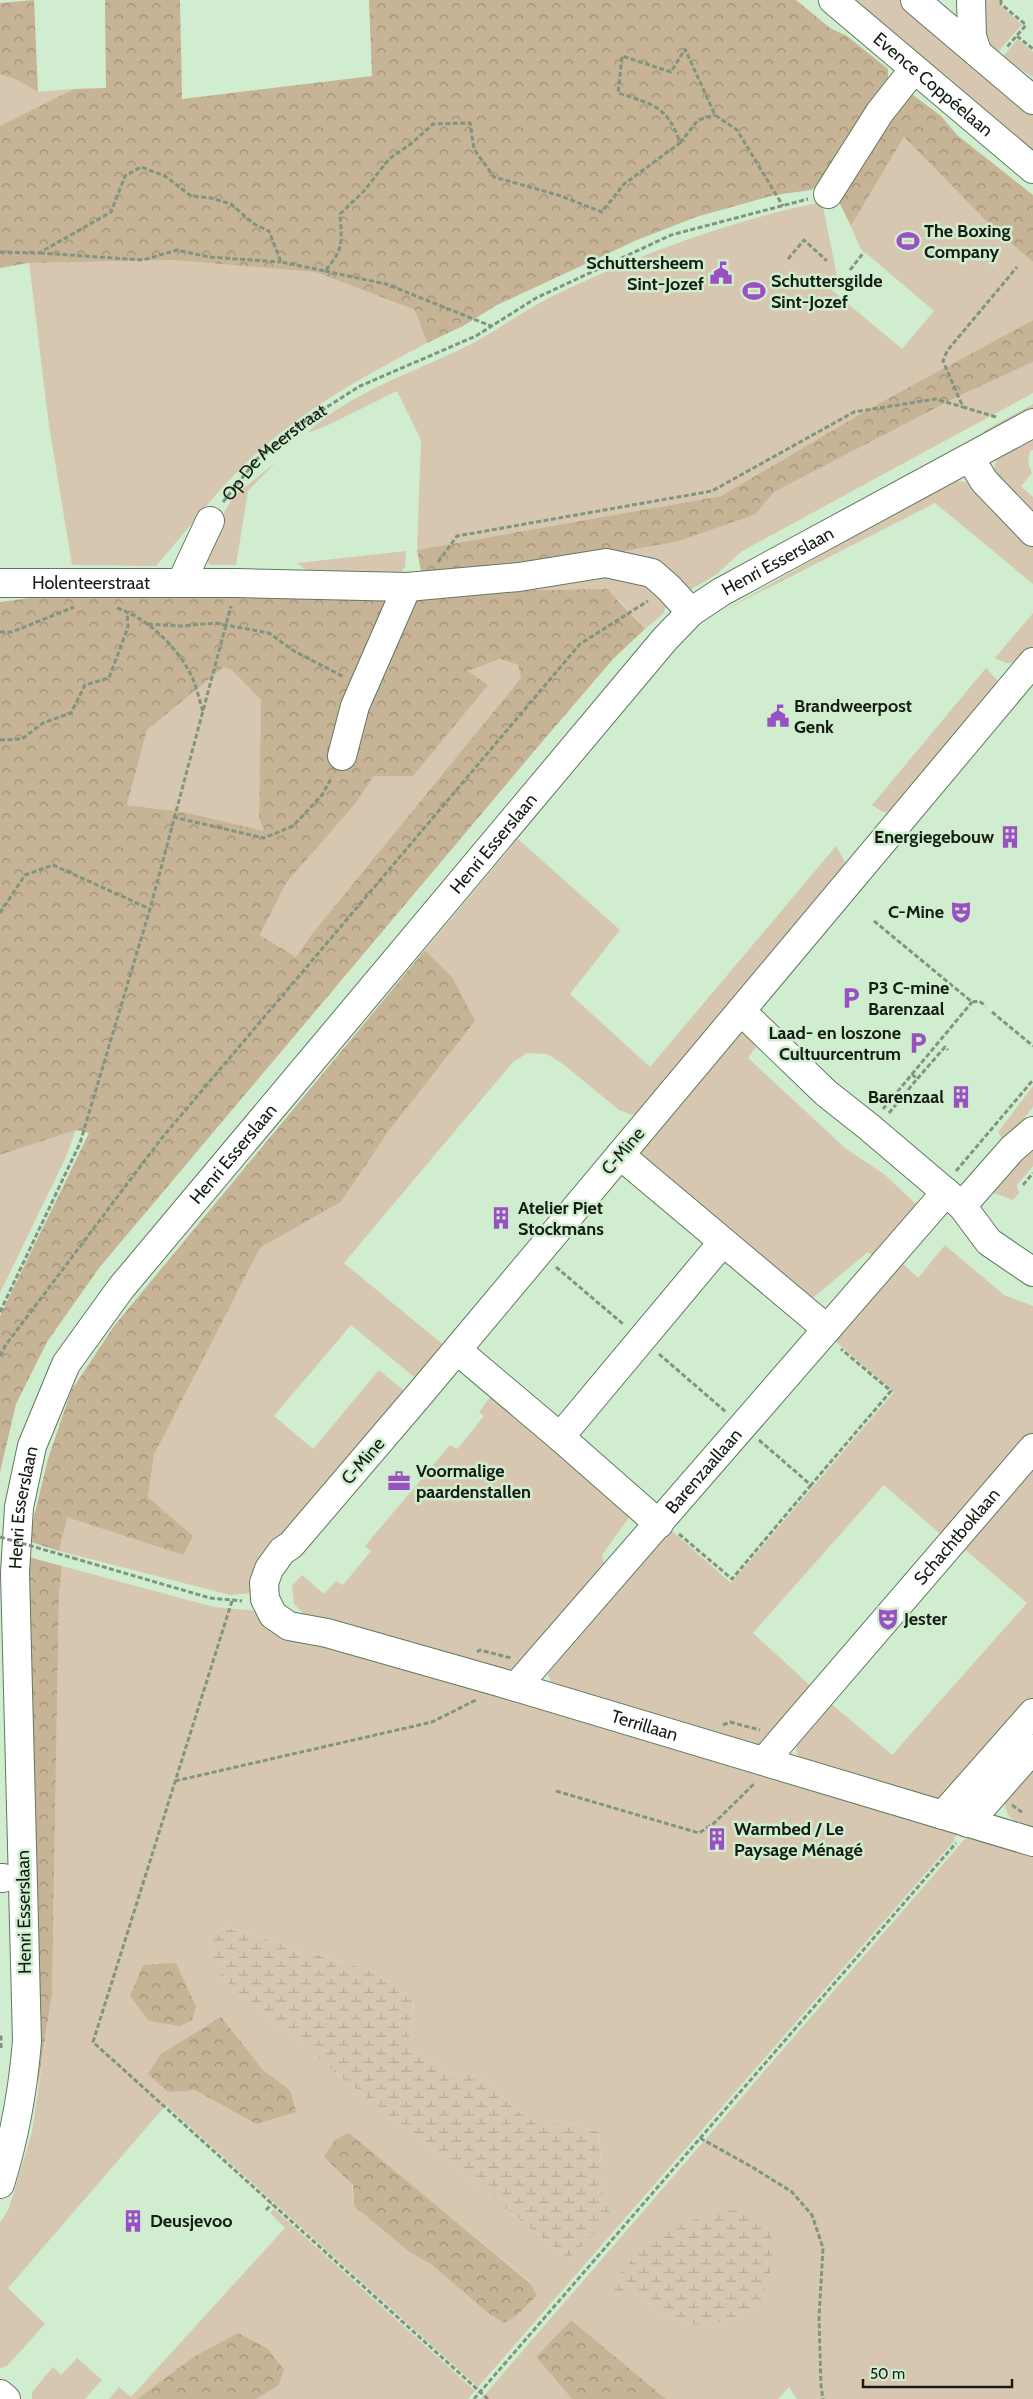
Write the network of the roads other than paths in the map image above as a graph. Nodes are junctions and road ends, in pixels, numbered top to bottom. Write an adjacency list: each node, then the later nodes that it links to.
1 (833, 0): 5 (street, Evence Coppéelaan)
2 (971, 0): 4 (street)
3 (928, 3): 4 (street)
4 (977, 52): 6 (street)
5 (914, 68): 7 (street, Evence Coppéelaan); 8 (street)
6 (1033, 100)
7 (1033, 169)
8 (828, 194)
9 (1033, 423): 10 (street, Henri Esserslaan)
10 (970, 458): 12 (street); 16 (street, Henri Esserslaan)
11 (210, 521): 14 (street)
12 (1033, 532)
13 (0, 583): 14 (street, Holenteerstraat)
14 (182, 583): 15 (street)
15 (407, 588): 16 (street); 18 (street)
16 (691, 612): 39 (street, Henri Esserslaan)
17 (1033, 662): 19 (street, C-Mine)
18 (342, 756)
19 (741, 1011): 21 (street, C-Mine); 22 (street)
20 (1033, 1131): 22 (street, Barenzaallaan)
21 (620, 1155): 23 (street); 26 (street, C-Mine)
22 (950, 1195): 24 (street); 25 (street, Barenzaallaan)
23 (722, 1242): 25 (street); 27 (street)
24 (1033, 1272)
25 (833, 1338): 29 (street, Barenzaallaan)
26 (457, 1350): 27 (street); 30 (street, C-Mine)
27 (560, 1436): 29 (street)
28 (1033, 1448): 36 (street, Schachtboklaan)
29 (668, 1528): 33 (street, Barenzaallaan)
30 (291, 1545): 31 (street, C-Mine); 32 (street)
31 (265, 1599): 32 (street, Terrillaan)
32 (311, 1629): 33 (street, Terrillaan)
33 (527, 1690): 36 (street, Terrillaan)
34 (1033, 1713): 37 (street)
35 (1033, 1749): 37 (street)
36 (775, 1765): 37 (street, Terrillaan)
37 (956, 1819): 38 (street, Terrillaan)
38 (1031, 1830)
39 (0, 2184)
40 (0, 2394): 41 (street)
41 (6, 2399)

